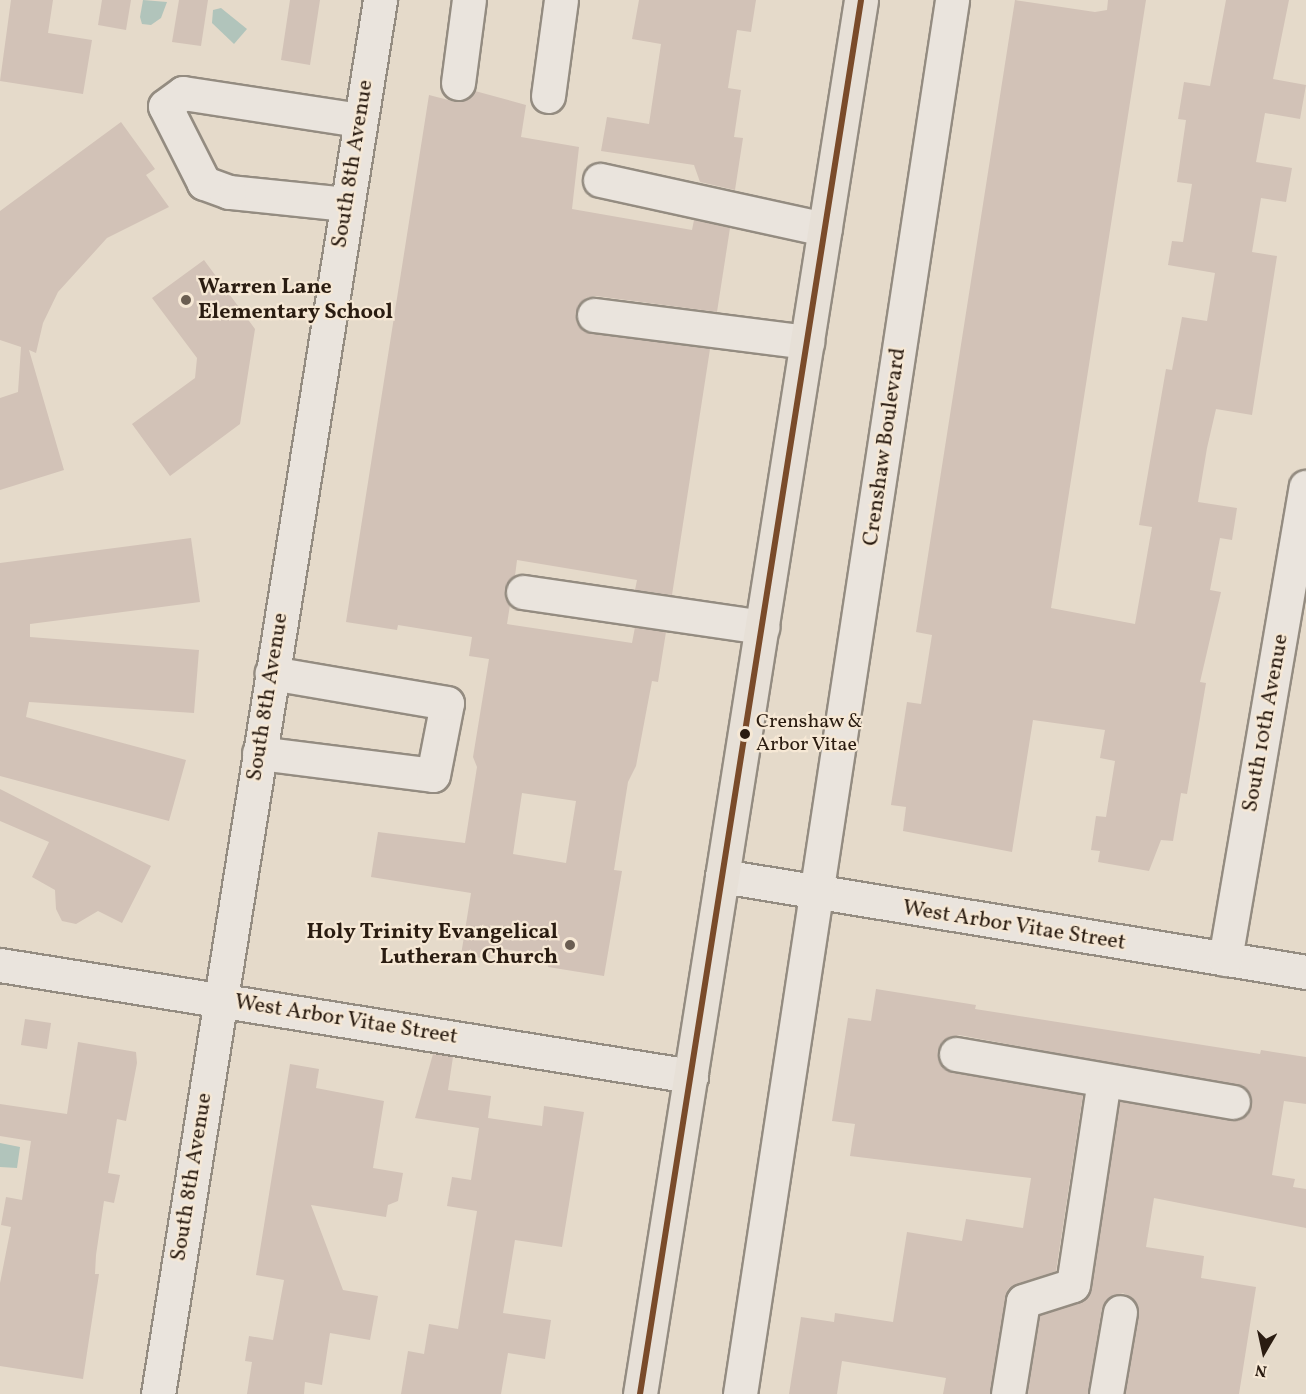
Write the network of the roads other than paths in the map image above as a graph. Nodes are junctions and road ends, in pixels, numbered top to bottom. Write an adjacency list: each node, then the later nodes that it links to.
1 (380, 0): 8 (street, South 8th Avenue)
2 (470, 0): 6 (street)
3 (561, 0): 7 (street)
4 (861, 0): 11 (main road)
5 (952, 0): 20 (street, Crenshaw Boulevard)
6 (458, 83)
7 (548, 96)
8 (360, 120): 10 (street, South 8th Avenue); 10 (street)
9 (600, 180): 11 (street)
10 (346, 204): 17 (street, South 8th Avenue)
11 (825, 229): 13 (main road)
12 (594, 315): 13 (street)
13 (807, 342): 16 (main road)
14 (1306, 487): 21 (street, South 10th Avenue)
15 (523, 592): 16 (street)
16 (762, 627): 19 (main road)
17 (272, 673): 18 (street, South 8th Avenue); 18 (street)
18 (259, 753): 24 (street, South 8th Avenue)
19 (722, 876): 20 (street, West Arbor Vitae Street); 26 (main road)
20 (818, 895): 21 (street, West Arbor Vitae Street); 32 (street, Crenshaw Boulevard)
21 (1225, 959): 23 (street, West Arbor Vitae Street)
22 (0, 965): 24 (street, West Arbor Vitae Street)
23 (1306, 972)
24 (219, 999): 26 (street, West Arbor Vitae Street); 30 (street, South 8th Avenue)
25 (956, 1054): 27 (street)
26 (691, 1076): 31 (main road)
27 (1104, 1080): 28 (street); 33 (street)
28 (1233, 1102)
29 (1120, 1312): 34 (street)
30 (158, 1394)
31 (640, 1394)
32 (740, 1394)
33 (1008, 1394)
34 (1106, 1394)

